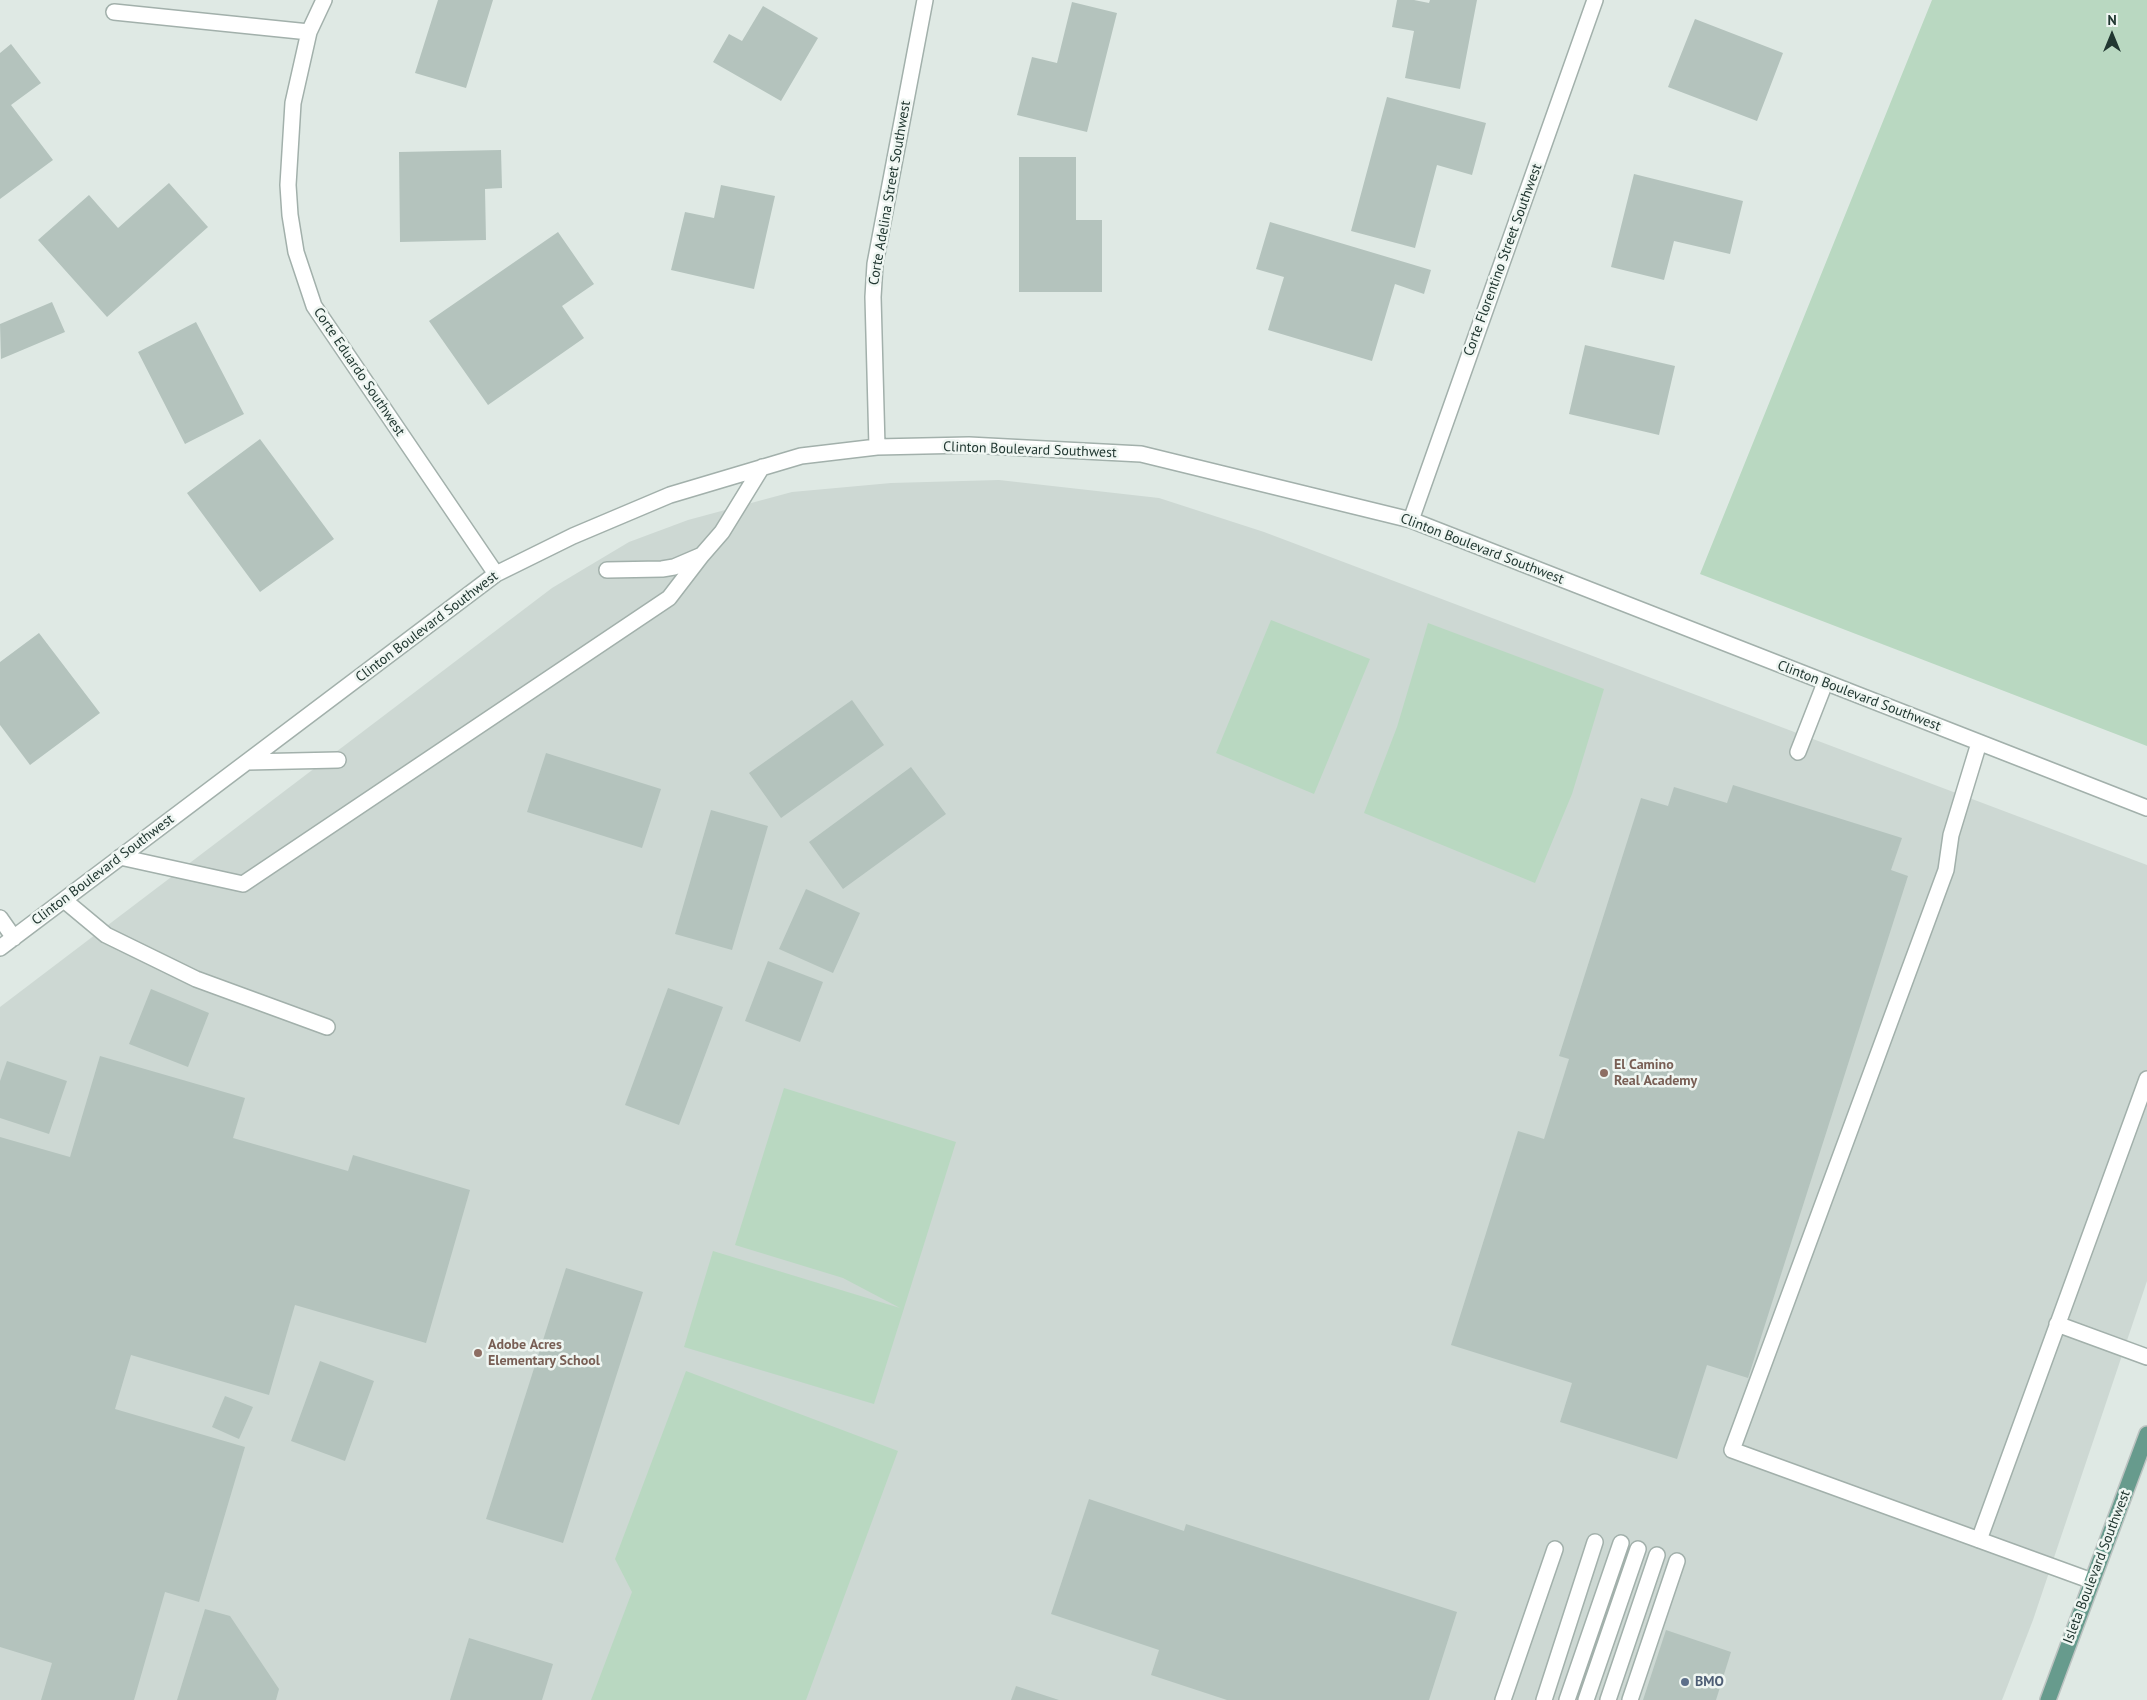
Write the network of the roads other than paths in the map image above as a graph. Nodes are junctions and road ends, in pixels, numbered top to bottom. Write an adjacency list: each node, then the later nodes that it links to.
1 (324, 0): 5 (street, Corte Eduardo Southwest)
2 (925, 0): 6 (street, Corte Adelina Street Southwest)
3 (1595, 0): 8 (street, Corte Florentino Street Southwest)
4 (114, 12): 5 (street)
5 (310, 32): 11 (street, Corte Eduardo Southwest)
6 (877, 447): 7 (street, Clinton Boulevard Southwest); 8 (street, Clinton Boulevard Southwest)
7 (762, 468): 9 (street); 11 (street, Clinton Boulevard Southwest)
8 (1411, 520): 12 (street, Clinton Boulevard Southwest)
9 (702, 556): 10 (street); 18 (street)
10 (607, 570)
11 (496, 574): 16 (street, Clinton Boulevard Southwest)
12 (1825, 683): 13 (street, Clinton Boulevard Southwest); 14 (street)
13 (1979, 743): 17 (street, Clinton Boulevard Southwest); 28 (street)
14 (1798, 752)
15 (338, 760): 16 (street)
16 (247, 762): 18 (street, Clinton Boulevard Southwest)
17 (2147, 808)
18 (120, 857): 19 (street, Clinton Boulevard Southwest)
19 (64, 900): 21 (street, Clinton Boulevard Southwest); 23 (street)
20 (0, 918): 21 (street)
21 (14, 938): 22 (street, Clinton Boulevard Southwest)
22 (0, 948)
23 (327, 1027)
24 (2147, 1079): 25 (street)
25 (2057, 1324): 26 (street); 28 (street)
26 (2147, 1357)
27 (2147, 1434): 35 (main road, Isleta Boulevard Southwest)
28 (1979, 1540): 35 (street)
29 (1595, 1542): 37 (street)
30 (1621, 1543): 38 (street)
31 (1555, 1549): 36 (street)
32 (1638, 1549): 39 (street)
33 (1657, 1555): 40 (street)
34 (1677, 1561): 41 (street)
35 (2092, 1581): 42 (main road, Isleta Boulevard Southwest)
36 (1503, 1700)
37 (1544, 1700)
38 (1567, 1700)
39 (1586, 1700)
40 (1608, 1700)
41 (1630, 1700)
42 (2048, 1700)

